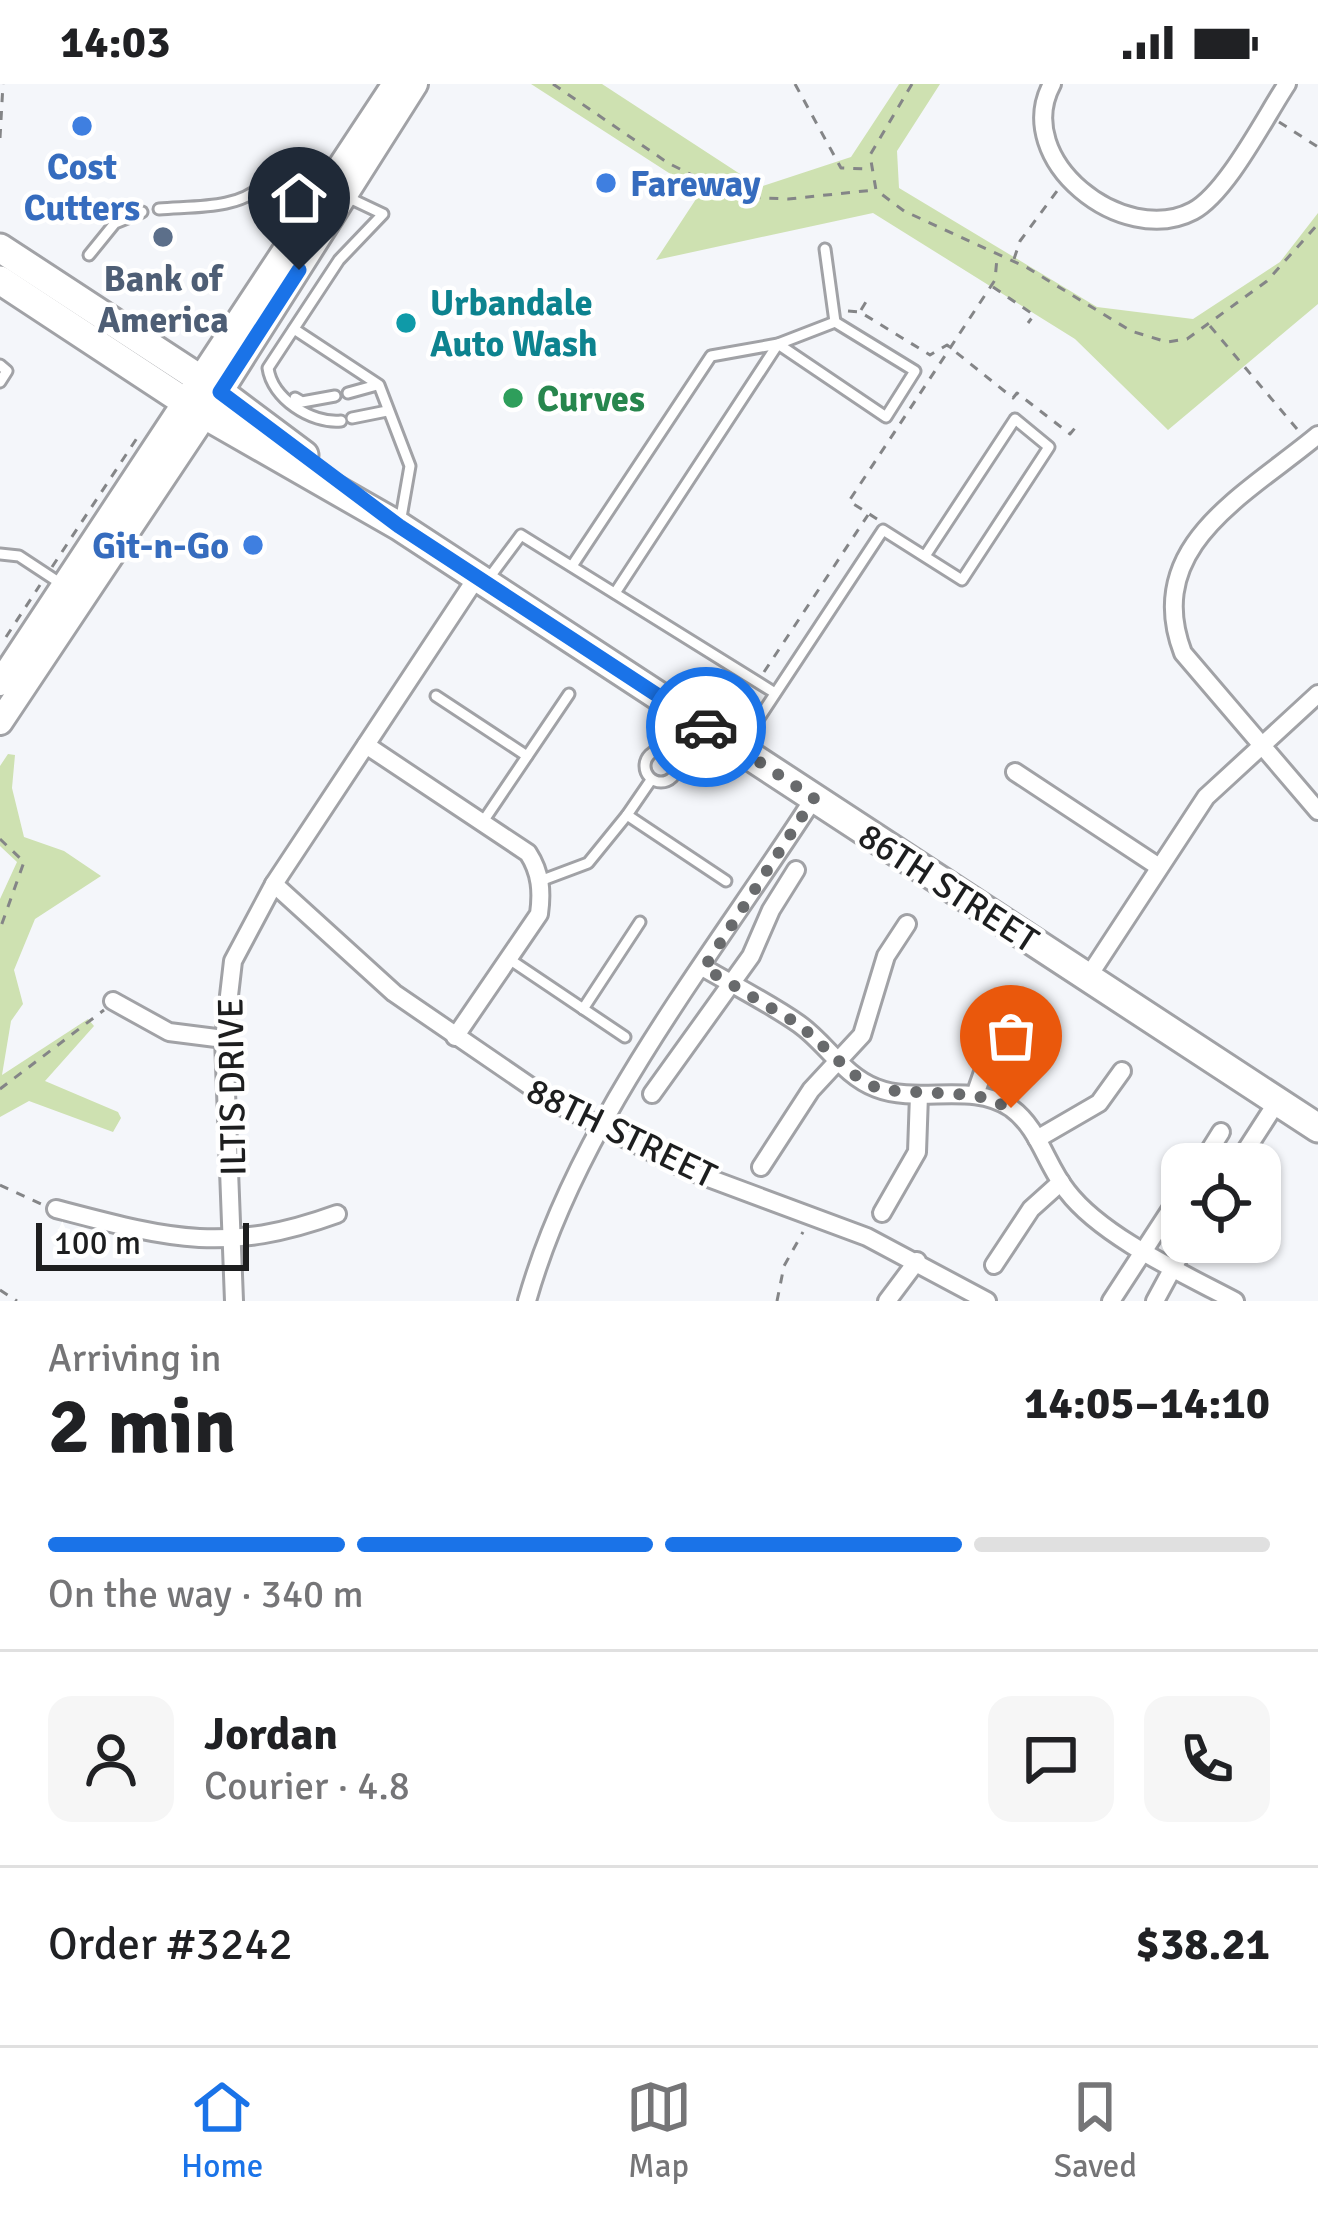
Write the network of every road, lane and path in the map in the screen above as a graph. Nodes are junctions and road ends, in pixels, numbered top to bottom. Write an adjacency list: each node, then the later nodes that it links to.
1 (3, 84): 10 (path)
2 (395, 84): 15 (main road)
3 (415, 84): 15 (main road)
4 (554, 84): 16 (path)
5 (795, 84): 12 (path)
6 (912, 84): 12 (path)
7 (1052, 84): 13 (street)
8 (1287, 84): 9 (street)
9 (1267, 114): 11 (path); 13 (street)
10 (0, 138)
11 (1318, 147)
12 (870, 168): 16 (path)
13 (1067, 176): 24 (path)
14 (263, 184): 17 (lane)
15 (336, 190): 33 (lane); 41 (main road)
16 (876, 190): 23 (path)
17 (159, 209)
18 (142, 212): 22 (lane)
19 (1318, 224): 32 (path)
20 (0, 248): 41 (main road, 86TH STREET)
21 (825, 249): 28 (lane)
22 (89, 255)
23 (997, 256): 24 (path); 26 (path)
24 (1014, 261): 32 (path)
25 (0, 280): 41 (main road, 86TH STREET)
26 (991, 286): 31 (path); 35 (path)
27 (869, 297): 29 (path)
28 (835, 310): 29 (path); 30 (lane)
29 (860, 312): 35 (path)
30 (835, 322): 34 (lane); 34 (lane)
31 (1028, 323)
32 (1209, 325): 45 (path)
33 (293, 329): 38 (lane); 39 (lane)
34 (778, 344): 51 (lane); 54 (lane)
35 (950, 347): 44 (path); 46 (path)
36 (0, 365): 37 (lane)
37 (0, 382)
38 (271, 382): 42 (lane); 43 (lane)
39 (379, 385): 40 (lane); 43 (lane)
40 (348, 393)
41 (202, 396): 47 (main road, 86TH STREET); 53 (main road); 61 (main road)
42 (335, 396)
43 (387, 411): 47 (lane)
44 (1075, 428)
45 (1315, 437): 62 (street)
46 (869, 513): 48 (path); 56 (path)
47 (399, 526): 52 (main road, 86TH STREET)
48 (883, 530): 50 (lane); 57 (lane)
49 (0, 554): 53 (lane)
50 (925, 556): 50 (lane)
51 (572, 566): 52 (lane); 54 (lane)
52 (481, 580): 63 (street, ILTIS DRIVE); 64 (main road, 86TH STREET)
53 (63, 585): 55 (main road)
54 (615, 592): 56 (lane)
55 (0, 682)
56 (757, 682): 57 (lane)
57 (775, 693): 64 (lane)
58 (569, 694): 65 (lane)
59 (1318, 694): 62 (street)
60 (436, 696): 65 (lane)
61 (0, 722)
62 (1259, 742): 69 (street); 73 (street)
63 (366, 745): 71 (street); 77 (street, ILTIS DRIVE)
64 (739, 748): 68 (main road, 86TH STREET)
65 (527, 756): 71 (lane)
66 (1016, 772): 73 (street)
67 (651, 779): 70 (lane)
68 (814, 798): 82 (street); 83 (main road, 86TH STREET)
69 (1318, 811)
70 (627, 815): 75 (lane); 76 (lane)
71 (482, 823): 76 (street)
72 (0, 839): 80 (path)
73 (1159, 867): 83 (street)
74 (796, 870): 84 (street)
75 (726, 880)
76 (540, 881): 81 (street)
77 (274, 884): 88 (street, 88TH STREET); 90 (street, ILTIS DRIVE)
78 (640, 922): 87 (lane)
79 (907, 924): 91 (street)
80 (0, 929)
81 (508, 959): 87 (lane); 88 (street)
82 (704, 968): 84 (street); 98 (street)
83 (1088, 977): 97 (main road, 86TH STREET)
84 (732, 985): 91 (street); 94 (street)
85 (113, 1001): 90 (street); 93 (path)
86 (1020, 1001): 96 (street)
87 (583, 1009): 89 (lane)
88 (455, 1037): 98 (street, 88TH STREET)
89 (625, 1037)
90 (224, 1039): 112 (street, ILTIS DRIVE)
91 (840, 1063): 95 (street); 104 (street)
92 (1122, 1071): 101 (street)
93 (0, 1089)
94 (652, 1094)
95 (920, 1095): 96 (street); 108 (street)
96 (975, 1095): 101 (street)
97 (1277, 1102): 99 (main road, 86TH STREET); 103 (street)
98 (601, 1126): 114 (street, 88TH STREET); 121 (street)
99 (1318, 1128)
100 (1221, 1132): 102 (street)
101 (1036, 1139): 105 (street)
102 (1214, 1143)
103 (1251, 1143)
104 (761, 1167)
105 (1060, 1182): 113 (street); 116 (street)
106 (0, 1185): 107 (path)
107 (56, 1209): 112 (street)
108 (882, 1213)
109 (337, 1214): 112 (street)
110 (1161, 1224): 113 (street)
111 (803, 1232): 122 (path)
112 (236, 1237): 120 (street, ILTIS DRIVE)
113 (1144, 1250): 117 (street); 125 (street)
114 (916, 1261): 123 (street); 124 (street, 88TH STREET)
115 (1175, 1263): 117 (street)
116 (994, 1265)
117 (1172, 1268): 126 (street); 127 (street)
118 (0, 1290): 119 (path)
119 (17, 1301)
120 (235, 1301)
121 (527, 1301)
122 (777, 1301)
123 (887, 1301)
124 (987, 1301)
125 (1111, 1301)
126 (1155, 1301)
127 (1235, 1301)

